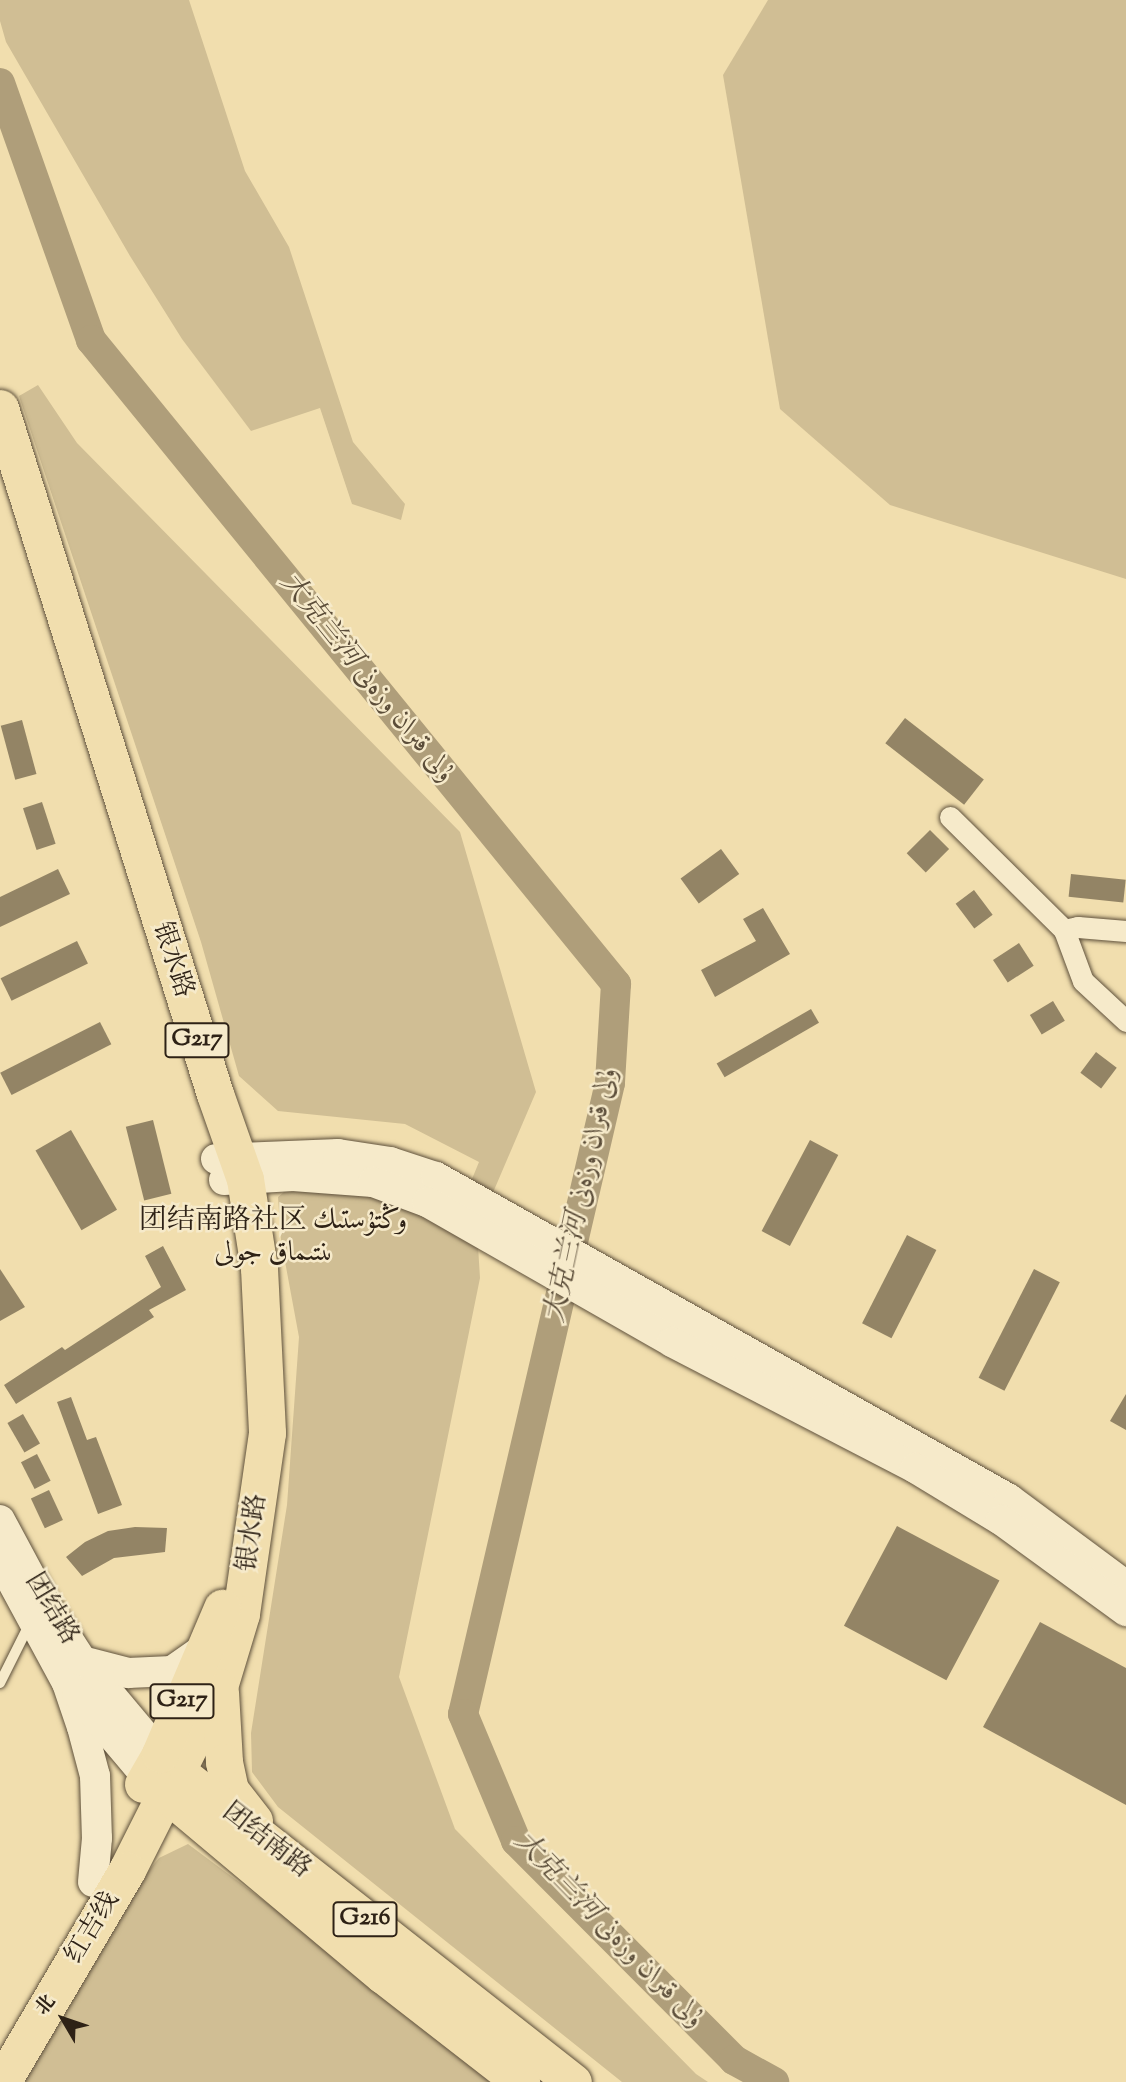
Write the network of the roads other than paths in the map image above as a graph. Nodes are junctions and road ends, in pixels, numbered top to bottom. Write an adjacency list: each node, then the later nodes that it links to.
1 (0, 408): 7 (highway, 银水路 / G217)
2 (0, 469): 7 (highway, 银水路 / G217)
3 (950, 817): 4 (street)
4 (1064, 930): 5 (street); 6 (street)
5 (1126, 931)
6 (1126, 1021)
7 (231, 1169): 8 (main road); 14 (highway, 银水路 / G217); 17 (highway, 银水路 / G217)
8 (674, 1328): 11 (main road); 12 (main road)
9 (0, 1520): 15 (main road, 团结路)
10 (0, 1559): 13 (main road, 团结路)
11 (1126, 1586)
12 (1126, 1611)
13 (33, 1619): 15 (main road, 团结路); 16 (lane)
14 (205, 1648): 15 (main road); 18 (highway, G217)
15 (74, 1672): 18 (main road); 21 (main road)
16 (0, 1683)
17 (219, 1687): 18 (highway, G217); 19 (highway)
18 (162, 1774): 19 (highway, 团结南路 / G216); 20 (highway, 红吉线); 21 (highway, 红吉线)
19 (258, 1853): 20 (highway); 24 (highway, 团结南路 / G216); 25 (highway, 团结南路 / G216)
20 (127, 1870): 23 (highway, 红吉线)
21 (93, 1882): 22 (highway, 红吉线)
22 (0, 2048)
23 (2, 2082)
24 (520, 2082)
25 (573, 2082)

